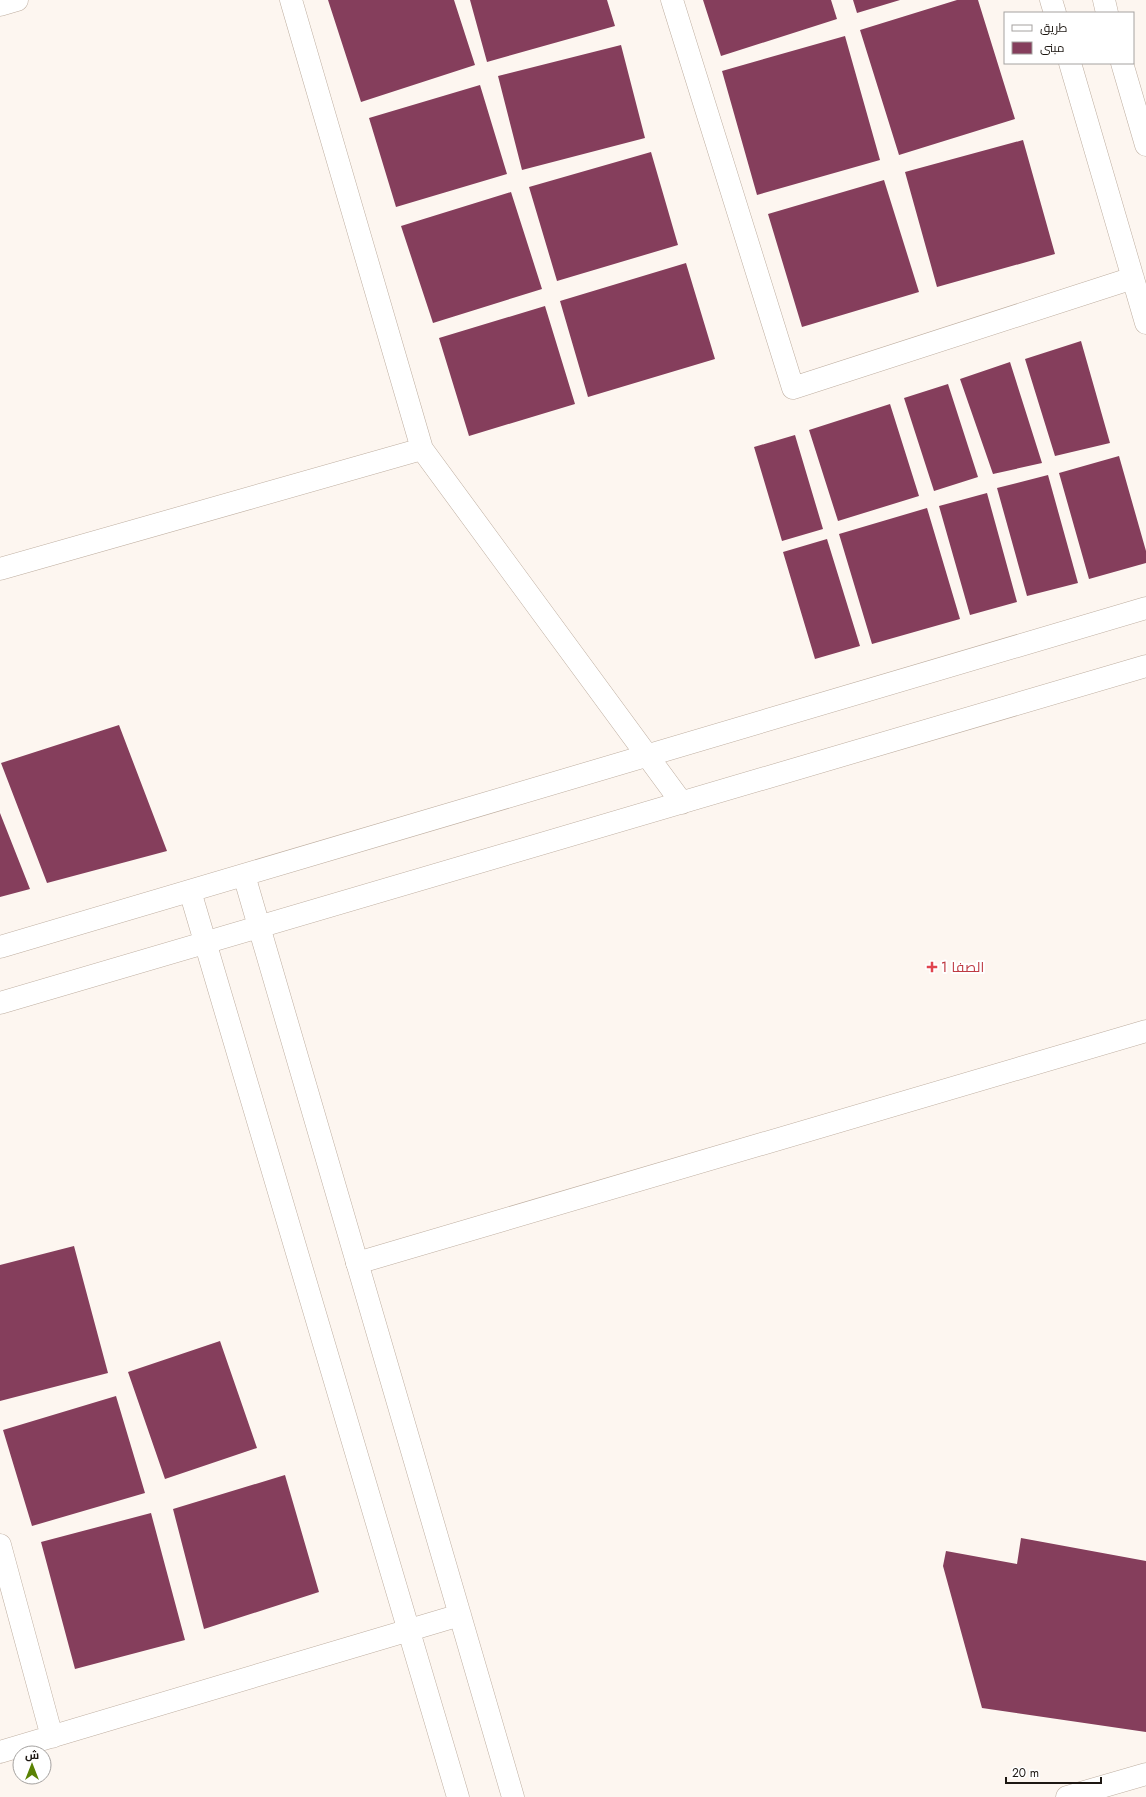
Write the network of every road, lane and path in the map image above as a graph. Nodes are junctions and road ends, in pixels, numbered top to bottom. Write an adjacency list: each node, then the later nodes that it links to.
1 (17, 0): 6 (street)
2 (291, 0): 14 (street)
3 (672, 0): 12 (street)
4 (1051, 0): 7 (street)
5 (1104, 0): 8 (street)
6 (0, 5)
7 (1055, 12)
8 (1107, 12)
9 (1070, 64): 12 (street)
10 (1122, 64): 11 (street)
11 (1146, 145)
12 (1133, 278): 13 (street)
13 (1146, 323)
14 (422, 449): 15 (street); 18 (street)
15 (0, 569)
16 (1146, 608): 18 (street)
17 (1146, 666): 19 (street)
18 (647, 756): 19 (street); 20 (street)
19 (682, 803): 22 (street)
20 (244, 875): 21 (street); 22 (street)
21 (190, 891): 23 (street); 24 (street)
22 (259, 928): 23 (street); 27 (street)
23 (206, 943): 25 (street); 30 (street)
24 (0, 947)
25 (0, 1003)
26 (1146, 1031): 27 (street)
27 (357, 1263): 29 (street)
28 (0, 1546): 31 (street)
29 (460, 1615): 30 (street); 35 (street)
30 (408, 1631): 31 (street); 34 (street)
31 (52, 1737): 32 (street)
32 (0, 1752)
33 (1146, 1774): 36 (street)
34 (458, 1797)
35 (513, 1797)
36 (1067, 1797)

